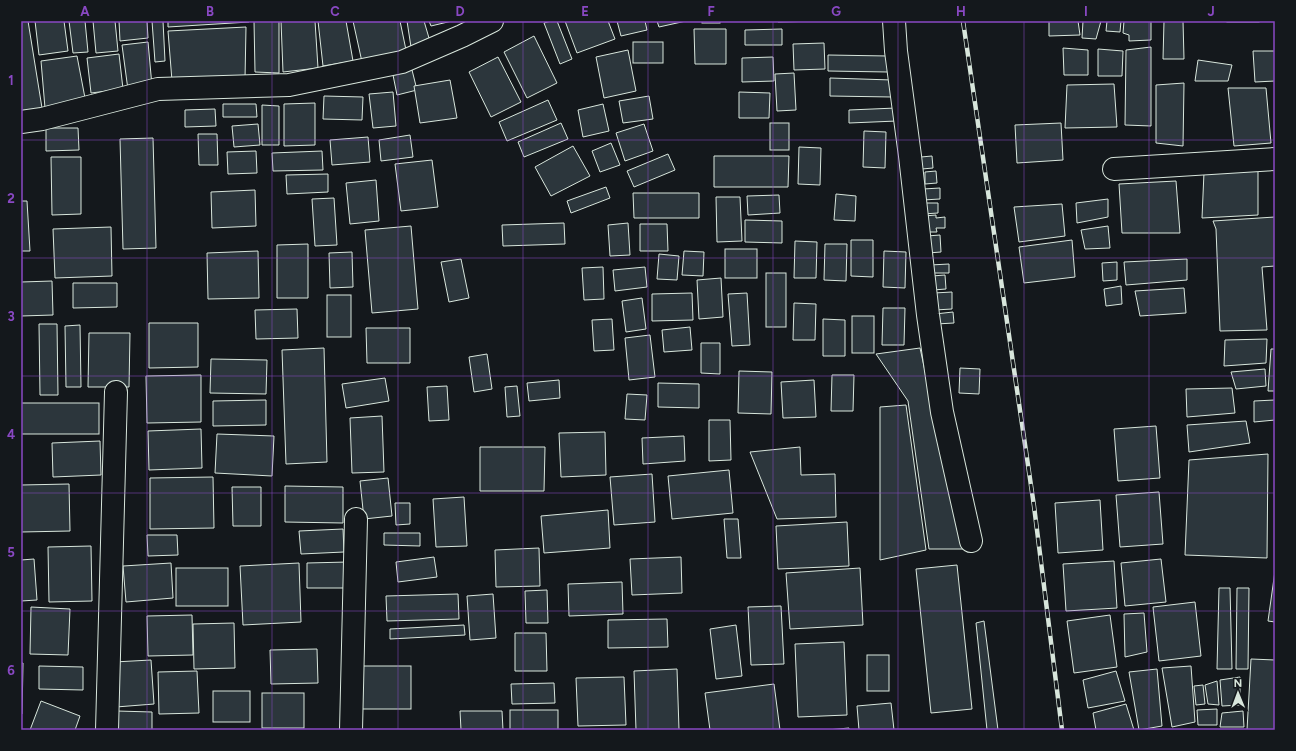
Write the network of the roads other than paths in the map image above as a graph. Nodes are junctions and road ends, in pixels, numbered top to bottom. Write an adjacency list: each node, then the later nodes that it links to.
1 (492, 21): 3 (street)
2 (894, 21): 8 (street)
3 (21, 122)
4 (1275, 159): 5 (street)
5 (1114, 169)
6 (116, 392): 9 (street)
7 (356, 519): 10 (street)
8 (971, 541)
9 (107, 730)
10 (351, 730)

